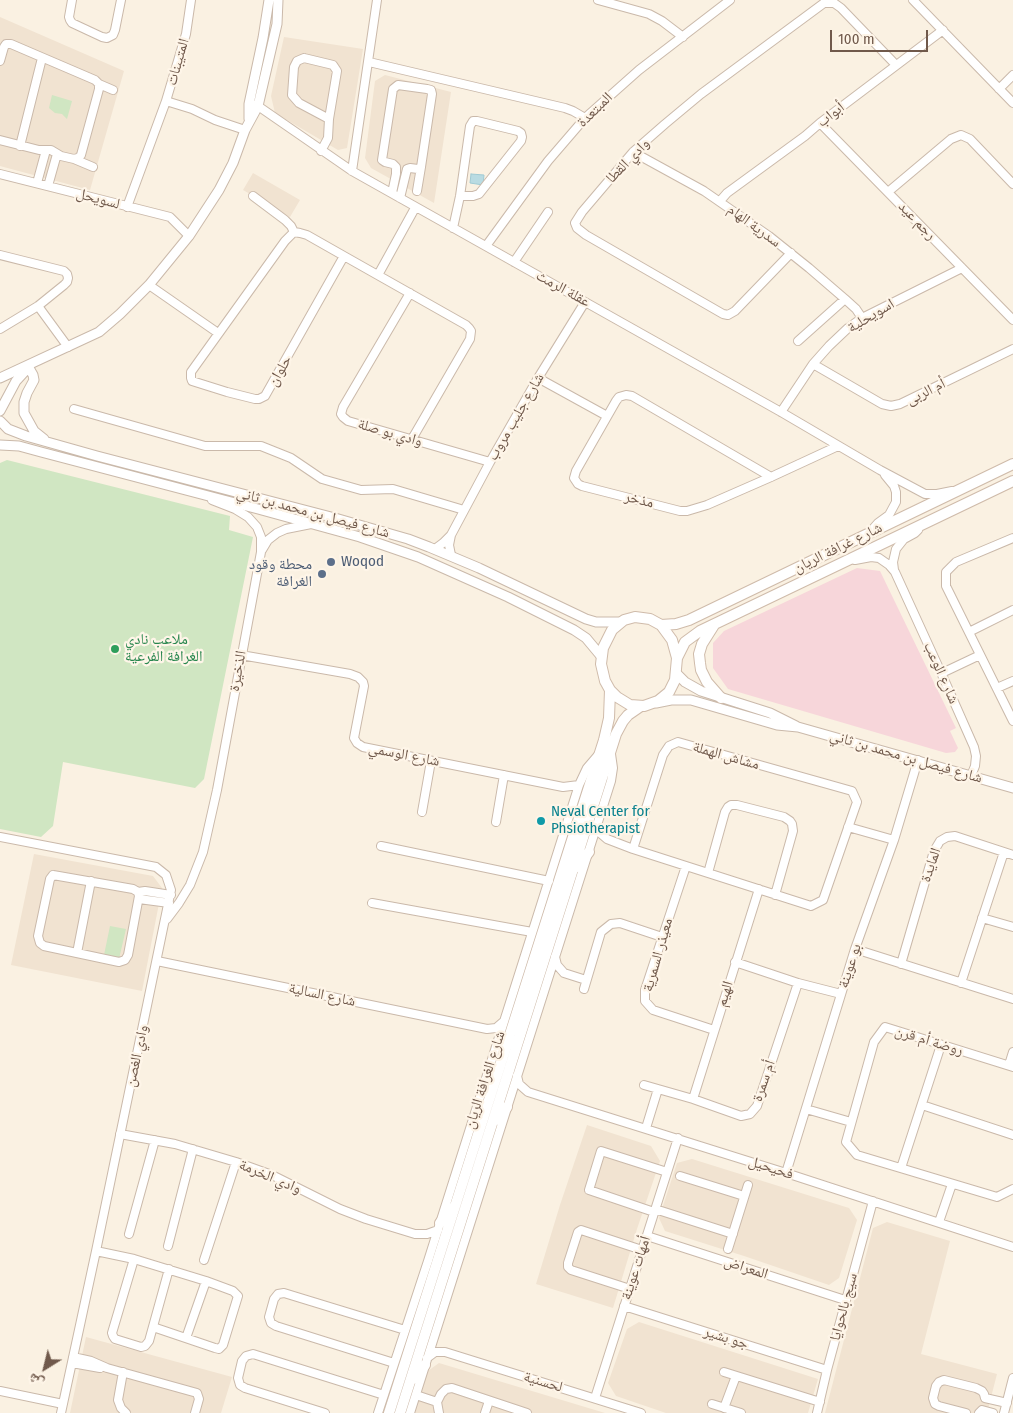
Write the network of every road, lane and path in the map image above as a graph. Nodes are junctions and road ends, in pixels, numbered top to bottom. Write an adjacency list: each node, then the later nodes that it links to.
1 (72, 0): 2 (street)
2 (121, 0)
3 (191, 0): 22 (street, المتيبنات)
4 (269, 0): 24 (street)
5 (278, 0): 24 (street)
6 (377, 0): 16 (street)
7 (598, 0): 11 (street)
8 (913, 0): 10 (street)
9 (727, 1): 11 (street, المبتعدة)
10 (943, 30): 17 (street, أبواب); 20 (street)
11 (683, 37): 25 (street, المبتعدة)
12 (0, 39): 13 (street)
13 (11, 44): 14 (street); 15 (street)
14 (42, 58): 19 (street); 30 (street)
15 (0, 62)
16 (368, 62): 25 (street); 40 (street)
17 (896, 65): 27 (street, أبواب); 33 (street, وادي القطا)
18 (1013, 75): 20 (street)
19 (99, 84): 21 (street); 35 (street)
20 (999, 89): 23 (street)
21 (113, 90)
22 (166, 101): 28 (street, المتيبنات); 52 (street)
23 (1013, 103)
24 (253, 105): 28 (street); 32 (street, عقلة الرمث)
25 (585, 118): 58 (street, المبتعدة)
26 (329, 119): 26 (street); 32 (street)
27 (820, 123): 46 (street, رجم عيد); 51 (street, أبواب)
28 (247, 126): 57 (street)
29 (0, 140): 30 (street)
30 (20, 146): 31 (street)
31 (46, 150): 34 (street); 42 (street)
32 (321, 150): 40 (street, عقلة الرمث)
33 (633, 152): 51 (street, سدرية الهام); 59 (street, وادي القطا)
34 (57, 154): 35 (street); 44 (street)
35 (74, 159): 37 (street)
36 (382, 160): 38 (street); 39 (street); 47 (street)
37 (93, 167)
38 (421, 167): 45 (street); 50 (street)
39 (382, 169)
40 (352, 171): 47 (street, عقلة الرمث)
41 (0, 174): 42 (street, لسويحل)
42 (37, 183): 44 (street, لسويحل)
43 (1013, 184): 46 (street)
44 (48, 186): 52 (street, لسويحل)
45 (417, 191)
46 (888, 192): 63 (street, رجم عيد)
47 (392, 193): 50 (street, عقلة الرمث)
48 (253, 196): 56 (street)
49 (460, 196): 49 (street); 55 (street)
50 (400, 198): 53 (street, عقلة الرمث)
51 (720, 201): 59 (street, سدرية الهام)
52 (127, 207): 57 (street, لسويحل)
53 (415, 208): 55 (street, عقلة الرمث); 64 (street)
54 (548, 212): 62 (street)
55 (453, 228): 58 (street, عقلة الرمث)
56 (294, 232): 61 (street); 73 (street, حلوان)
57 (189, 236): 65 (street)
58 (486, 246): 62 (street, عقلة الرمث)
59 (790, 253): 67 (street, سدرية الهام)
60 (0, 255): 69 (street)
61 (344, 256): 64 (street); 73 (street, حلوان)
62 (514, 262): 68 (street, عقلة الرمث)
63 (962, 268): 70 (street, اسويحلية); 71 (street, رجم عيد)
64 (378, 275): 66 (street)
65 (149, 285): 73 (street); 75 (street)
66 (410, 293): 86 (street); 86 (street, وادي بو صلة)
67 (845, 300): 70 (street, سدرية الهام); 74 (street)
68 (585, 302): 80 (street, شارع جليب مروب); 83 (street, عقلة الرمث)
69 (38, 306): 72 (street); 75 (street)
70 (862, 318): 77 (street, اسويحلية)
71 (1013, 320)
72 (0, 329)
73 (218, 333)
74 (798, 341)
75 (68, 347): 78 (street)
76 (1013, 349): 77 (street, أم الربى)
77 (813, 364): 83 (street, اسويحلية)
78 (32, 365): 79 (street); 82 (street); 87 (street)
79 (0, 378)
80 (538, 378): 84 (street); 90 (street, شارع جليب مروب)
81 (74, 409): 97 (street)
82 (0, 410)
83 (781, 412): 89 (street, عقلة الرمث)
84 (607, 416): 93 (street, مذخر); 93 (street, مذخر)
85 (0, 421): 87 (street, شارع فيصل بن محمد بن ثاني)
86 (412, 439): 90 (street, وادي بو صلة)
87 (48, 442): 103 (street, شارع فيصل بن محمد بن ثاني)
88 (0, 445): 96 (street, شارع فيصل بن محمد بن ثاني)
89 (838, 446): 92 (street, عقلة الرمث); 93 (street, مذخر)
90 (490, 462): 97 (street, شارع جليب مروب)
91 (1013, 464): 95 (main road, شارع غرافة الريان)
92 (880, 470): 95 (street, عقلة الرمث); 100 (street, عقلة الرمث)
93 (771, 477)
94 (1013, 481): 99 (main road, شارع غرافة الريان)
95 (956, 491): 100 (main road, شارع غرافة الريان)
96 (192, 492): 98 (street, شارع فيصل بن محمد بن ثاني); 104 (street, الذخيرة)
97 (464, 510): 101 (street, شارع جليب مروب)
98 (312, 524): 104 (street, الذخيرة); 115 (street, شارع فيصل بن محمد بن ثاني)
99 (920, 526): 106 (main road, شارع غرافة الريان); 107 (street)
100 (870, 532): 111 (main road, شارع غرافة الريان)
101 (451, 535): 103 (street, شارع جليب مروب); 105 (street, شارع جليب مروب)
102 (1013, 538): 112 (street)
103 (435, 549): 105 (street, شارع فيصل بن محمد بن ثاني)
104 (261, 552): 113 (street, الذخيرة)
105 (451, 555): 109 (street, شارع فيصل بن محمد بن ثاني)
106 (850, 559): 107 (street, شارع الوعب); 110 (main road, شارع غرافة الريان)
107 (894, 572): 118 (street, شارع الوعب)
108 (1013, 610): 112 (street)
109 (620, 622): 111 (main road); 115 (main road)
110 (715, 623): 116 (main road, شارع غرافة الريان); 122 (main road)
111 (660, 625): 116 (main road)
112 (969, 632): 114 (street)
113 (241, 654): 131 (street, شارع الوسمي); 159 (street, الذخيرة)
114 (980, 655): 118 (street); 120 (street)
115 (602, 656): 121 (main road)
116 (677, 658): 117 (main road)
117 (676, 673): 122 (street, شارع فيصل بن محمد بن ثاني); 123 (main road)
118 (942, 673): 133 (street, شارع الوعب)
119 (1013, 680): 120 (street)
120 (997, 688): 127 (street)
121 (610, 690): 124 (main road); 129 (main road, شارع الغرافة الريان)
122 (721, 698): 125 (street, شارع فيصل بن محمد بن ثاني)
123 (655, 703): 124 (main road); 126 (street, شارع فيصل بن محمد بن ثاني)
124 (641, 706): 129 (main road, شارع الغرافة الريان)
125 (764, 711): 126 (street); 128 (street, شارع فيصل بن محمد بن ثاني)
126 (761, 720): 128 (street, شارع فيصل بن محمد بن ثاني)
127 (1013, 721)
128 (798, 727): 130 (street, شارع فيصل بن محمد بن ثاني)
129 (605, 753): 134 (street, شارع الغرافة الريان); 138 (street, شارع الغرافة الريان); 149 (main road, شارع الغرافة الريان); 177 (main road, شارع الغرافة الريان)
130 (918, 760): 133 (street, شارع فيصل بن محمد بن ثاني); 142 (street, بو عوينة)
131 (431, 761): 132 (street, شارع الوسمي); 136 (street)
132 (504, 775): 134 (street, شارع الوسمي); 137 (street)
133 (971, 776): 135 (street, شارع فيصل بن محمد بن ثاني)
134 (579, 785): 152 (street, شارع الغرافة الريان)
135 (1013, 788)
136 (422, 812)
137 (496, 822)
138 (597, 824): 141 (street); 145 (street, شارع الغرافة الريان)
139 (848, 827): 142 (street); 144 (street, مشاش الهملة); 155 (street, مشاش الهملة)
140 (0, 837): 156 (street, وادي الغصن)
141 (607, 840): 144 (street, مشاش الهملة); 145 (street)
142 (894, 840): 163 (street, بو عوينة)
143 (380, 846): 152 (street)
144 (633, 848): 148 (street, مشاش الهملة)
145 (590, 849): 149 (main road); 165 (street, شارع الغرافة الريان)
146 (1004, 852): 147 (street, المايدة); 158 (street); 168 (street, المايدة)
147 (1013, 855)
148 (686, 866): 150 (street, مشاش الهملة); 162 (street, معيذر السمرية)
149 (573, 872): 183 (main road, شارع الغرافة الريان)
150 (708, 873): 153 (street, مشاش الهملة); 155 (street)
151 (91, 881): 154 (street); 164 (street); 164 (street)
152 (549, 881): 161 (street, شارع الغرافة الريان)
153 (759, 889): 155 (street, مشاش الهملة); 167 (street, الهيم)
154 (139, 895): 156 (street); 164 (street)
155 (776, 895)
156 (170, 899): 159 (street, وادي الغصن)
157 (372, 903): 161 (street)
158 (982, 918): 160 (street); 173 (street)
159 (166, 921): 166 (street, وادي الغصن)
160 (1013, 927)
161 (532, 932): 178 (street, شارع الغرافة الريان)
162 (662, 937): 171 (street); 180 (street, معيذر السمرية)
163 (855, 949): 168 (street); 175 (street, بو عوينة)
164 (77, 953)
165 (555, 958): 169 (street); 170 (street, شارع الغرافة الريان)
166 (157, 961): 179 (street, شارع السالية); 198 (street, وادي الغصن)
167 (735, 962): 172 (street); 180 (street, الهيم)
168 (900, 964): 173 (street)
169 (564, 973): 170 (street); 171 (street)
170 (548, 979): 187 (street, شارع الغرافة الريان)
171 (586, 980): 174 (street)
172 (798, 982): 175 (street); 191 (street, أم سمرة)
173 (961, 983): 176 (street)
174 (584, 989)
175 (841, 994): 194 (street, بو عوينة)
176 (1013, 999)
177 (520, 1002): 178 (main road); 186 (main road, شارع الغرافة الريان)
178 (506, 1017): 179 (street); 182 (street, شارع الغرافة الريان)
179 (487, 1029): 182 (street)
180 (714, 1030): 191 (street, الهيم)
181 (941, 1045): 185 (street, روضة أم قرن); 193 (street); 195 (street, روضة أم قرن)
182 (496, 1046): 186 (main road); 216 (street, شارع الغرافة الريان)
183 (517, 1047): 187 (main road); 196 (main road, شارع الغرافة الريان)
184 (1013, 1052): 185 (street)
185 (1011, 1066)
186 (497, 1073): 213 (main road, شارع الغرافة الريان)
187 (518, 1073): 190 (street); 192 (street, شارع الغرافة الريان)
188 (644, 1085): 189 (street, أم سمرة)
189 (658, 1089): 191 (street, أم سمرة); 197 (street)
190 (528, 1092): 192 (street); 197 (street, فحيحيل)
191 (693, 1100)
192 (508, 1102): 196 (main road); 239 (street, شارع الغرافة الريان)
193 (922, 1105): 199 (street); 204 (street)
194 (806, 1109): 195 (street); 206 (street, بو عوينة)
195 (851, 1122): 204 (street, روضة أم قرن)
196 (492, 1124): 235 (main road, شارع الغرافة الريان)
197 (646, 1128): 200 (street, فحيحيل)
198 (120, 1134): 201 (street, وادي الخرمة); 226 (street, وادي الغصن)
199 (1013, 1135)
200 (678, 1138): 205 (street, أمهات عوينة); 206 (street, فحيحيل)
201 (155, 1140): 202 (street, وادي الخرمة); 217 (street)
202 (194, 1148): 203 (street, وادي الخرمة); 221 (street)
203 (236, 1162): 218 (street, وادي الخرمة); 228 (street)
204 (901, 1168): 208 (street, روضة أم قرن)
205 (667, 1172): 214 (street, أمهات عوينة); 214 (street)
206 (786, 1173): 212 (street, فحيحيل)
207 (680, 1176): 211 (street)
208 (952, 1184): 210 (street, روضة أم قرن); 215 (street)
209 (748, 1185): 211 (street)
210 (1013, 1189)
211 (744, 1196): 219 (street)
212 (873, 1201): 215 (street, فحيحيل); 234 (street, سيج بالحوايا)
213 (456, 1203): 216 (main road); 231 (main road, شارع الغرافة الريان)
214 (655, 1210): 219 (street); 220 (street, أمهات عوينة)
215 (939, 1222): 222 (street, فحيحيل)
216 (439, 1226): 218 (street, وادي الخرمة); 223 (street, شارع الغرافة الريان)
217 (129, 1234)
218 (415, 1234): 223 (street, وادي الخرمة)
219 (733, 1234): 224 (street)
220 (647, 1236): 225 (street, أمهات عوينة); 234 (street, المعراض)
221 (168, 1246)
222 (1013, 1247)
223 (431, 1249): 229 (street, شارع الغرافة الريان)
224 (728, 1249)
225 (642, 1250): 233 (street, أمهات عوينة); 233 (street)
226 (96, 1251): 227 (street); 242 (street, وادي الغصن)
227 (134, 1259): 230 (street); 237 (street)
228 (204, 1260)
229 (428, 1261): 231 (main road); 238 (street, شارع الغرافة الريان)
230 (169, 1269): 232 (street); 237 (street)
231 (432, 1279): 270 (main road, شارع الغرافة الريان)
232 (206, 1281): 240 (street); 240 (street)
233 (630, 1289): 236 (street, أمهات عوينة)
234 (845, 1300): 245 (street, سيج بالحوايا)
235 (435, 1304): 239 (main road); 250 (main road, شارع الغرافة الريان)
236 (624, 1306): 245 (street, جو بشير); 254 (street, أمهات عوينة)
237 (153, 1327): 240 (street)
238 (405, 1330): 244 (street, شارع الغرافة الريان); 244 (street)
239 (435, 1332): 241 (street); 243 (street, شارع الغرافة الريان)
240 (186, 1338)
241 (445, 1352): 243 (street); 254 (street, لحسنية)
242 (72, 1360): 246 (street); 260 (street, وادي الغصن)
243 (426, 1361): 250 (main road); 252 (street, شارع الغرافة الريان)
244 (394, 1363): 253 (street, شارع الغرافة الريان)
245 (827, 1370): 258 (street, سيج بالحوايا)
246 (123, 1372): 266 (street); 267 (street)
247 (724, 1372): 248 (street)
248 (736, 1376): 258 (street); 263 (street)
249 (1013, 1378): 259 (street)
250 (409, 1384): 271 (main road, شارع الغرافة الريان)
251 (0, 1391): 260 (street)
252 (416, 1394): 257 (street); 272 (street, شارع الغرافة الريان)
253 (384, 1395): 268 (street); 269 (street, شارع الغرافة الريان)
254 (595, 1398): 261 (street, لحسنية)
255 (985, 1398): 259 (street); 264 (street); 280 (street)
256 (489, 1401): 257 (street); 274 (street); 275 (street)
257 (437, 1402): 273 (street)
258 (820, 1402): 279 (street, سيج بالحوايا)
259 (1007, 1403): 282 (street)
260 (62, 1404): 265 (street, وادي الغصن)
261 (612, 1404): 276 (street); 277 (street, لحسنية)
262 (712, 1404): 263 (street)
263 (724, 1408): 278 (street)
264 (981, 1412): 281 (street)
265 (61, 1413)
266 (126, 1413)
267 (195, 1413)
268 (325, 1413)
269 (378, 1413)
270 (389, 1413)
271 (400, 1413)
272 (410, 1413)
273 (439, 1413)
274 (485, 1413)
275 (527, 1413)
276 (609, 1413)
277 (641, 1413)
278 (741, 1413)
279 (817, 1413)
280 (966, 1413)
281 (993, 1413)
282 (1004, 1413)

